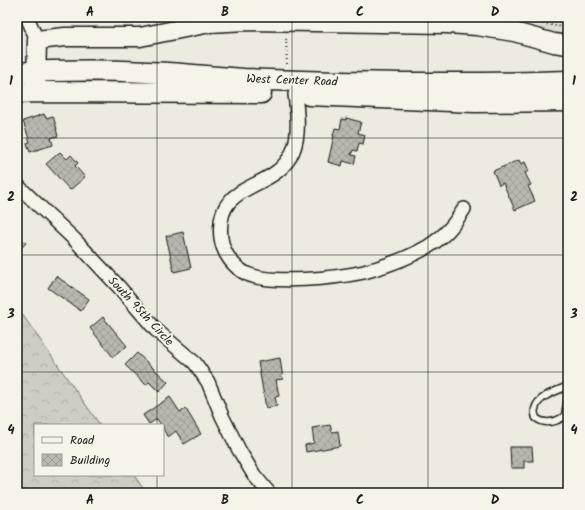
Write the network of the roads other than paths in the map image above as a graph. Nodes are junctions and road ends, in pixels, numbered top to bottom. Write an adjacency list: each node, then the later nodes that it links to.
1 (27, 17): 4 (street)
2 (285, 19): 3 (street); 4 (street)
3 (384, 20): 5 (street)
4 (37, 40): 6 (street)
5 (568, 45)
6 (37, 72): 7 (main road, West Center Road); 8 (main road, West Center Road); 9 (street)
7 (17, 73)
8 (568, 81)
9 (27, 92): 10 (main road, West Center Road)
10 (295, 94): 11 (main road, West Center Road); 13 (street)
11 (568, 101)
12 (17, 185): 16 (street, South 95th Circle)
13 (464, 209)
14 (568, 386): 15 (lane)
15 (568, 396)
16 (268, 493)

